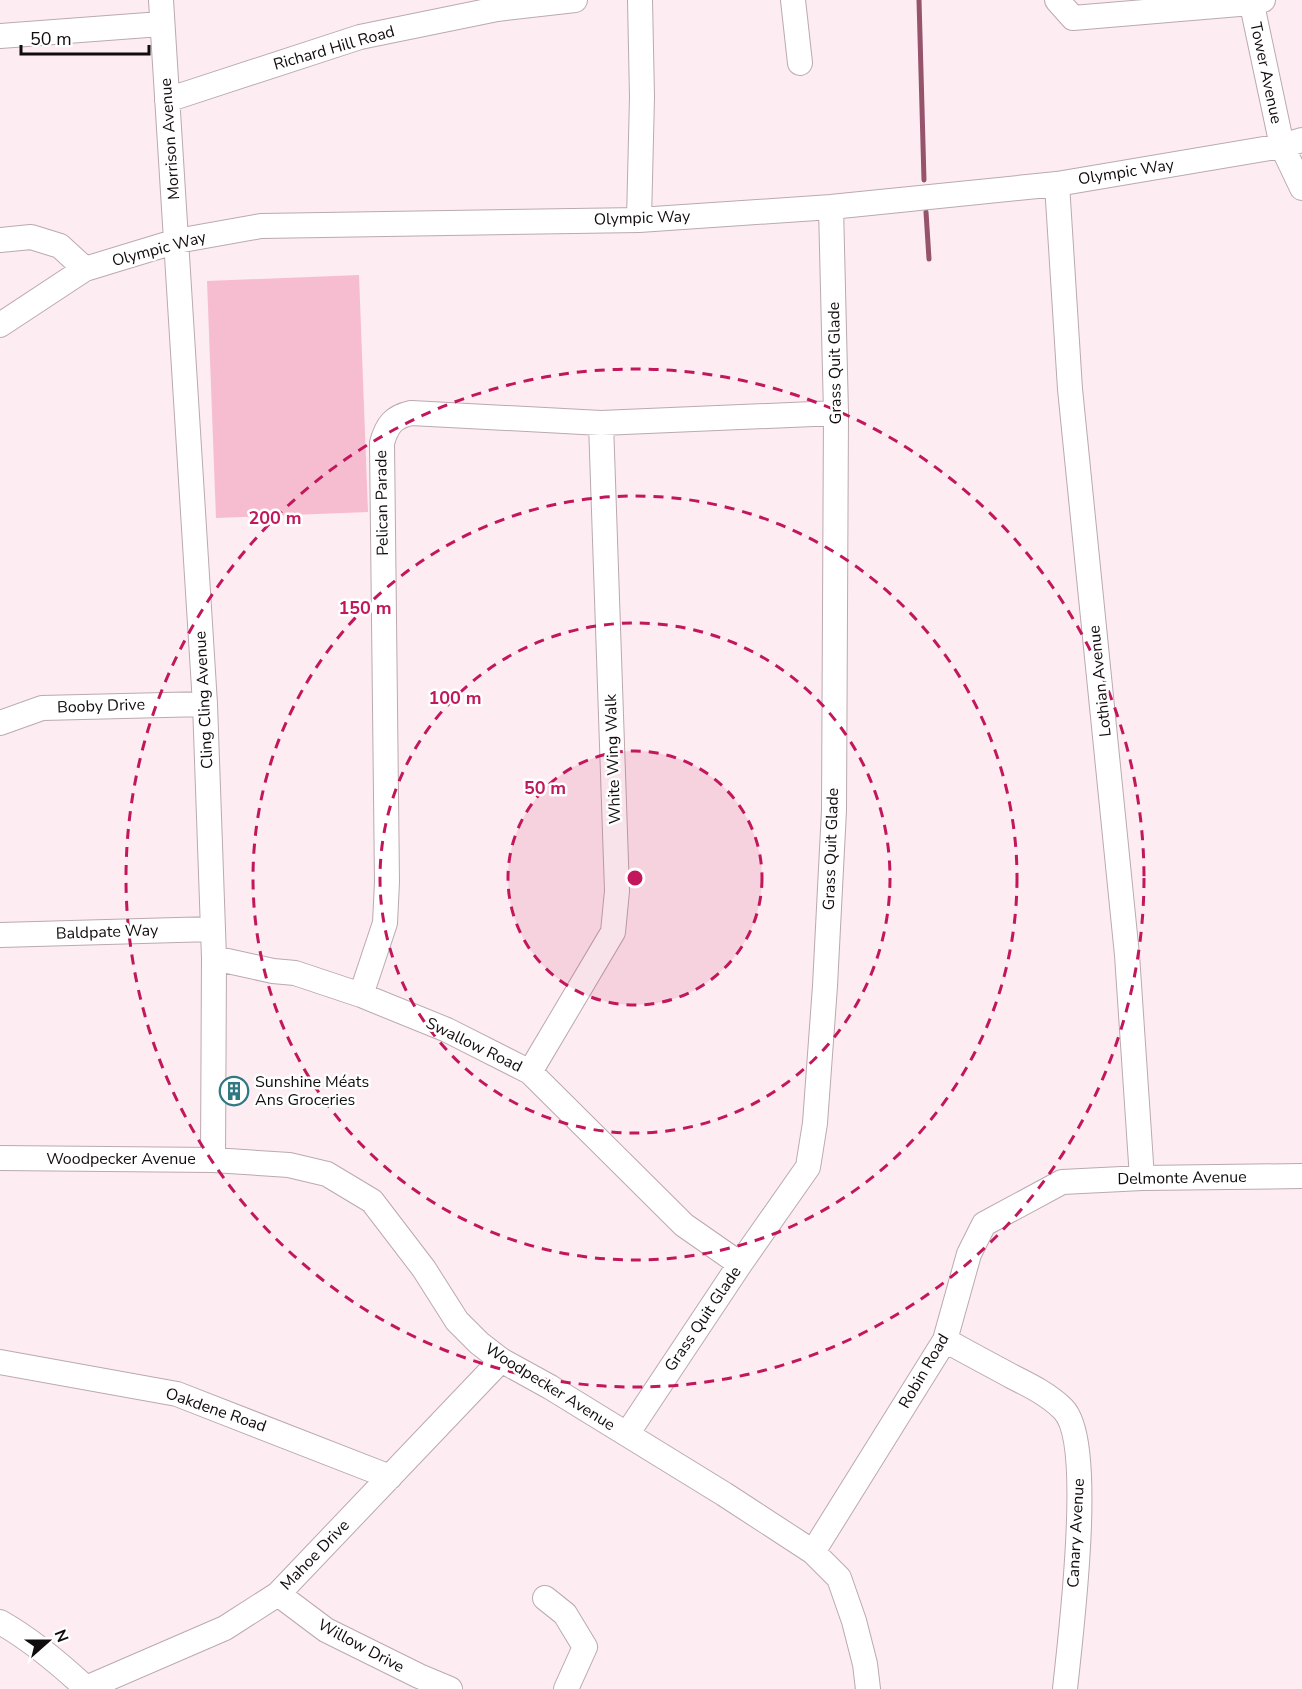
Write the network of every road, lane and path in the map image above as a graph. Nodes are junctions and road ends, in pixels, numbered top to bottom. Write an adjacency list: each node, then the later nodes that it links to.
1 (161, 0): 7 (street, Morrison Avenue)
2 (575, 0): 10 (street, Richard Hill Road)
3 (640, 0): 15 (street)
4 (793, 0): 9 (street)
5 (1057, 0): 6 (street)
6 (1255, 1): 11 (street, Tower Avenue)
7 (161, 24): 8 (street); 10 (street, Morrison Avenue)
8 (0, 36)
9 (800, 63)
10 (167, 100): 17 (street, Morrison Avenue)
11 (1292, 143): 12 (street, Olympic Way); 13 (street, Tower Avenue)
12 (1057, 184): 14 (street, Olympic Way); 32 (street, Lothian Avenue)
13 (1302, 188)
14 (831, 207): 15 (street, Olympic Way); 20 (street, Grass Quit Glade)
15 (639, 220): 17 (street, Olympic Way)
16 (0, 240): 18 (street)
17 (177, 241): 18 (street, Olympic Way); 22 (street, Cling Cling Avenue)
18 (85, 269): 19 (street, Olympic Way)
19 (0, 325)
20 (836, 412): 21 (street, Pelican Parade); 34 (street, Grass Quit Glade)
21 (601, 423): 27 (street, Pelican Parade); 28 (street, White Wing Walk)
22 (205, 704): 23 (street, Booby Drive); 24 (street, Cling Cling Avenue)
23 (0, 723)
24 (213, 929): 25 (street, Baldpate Way); 26 (street, Cling Cling Avenue)
25 (0, 935)
26 (214, 958): 27 (street, Swallow Road); 30 (street, Cling Cling Avenue)
27 (361, 995): 28 (street, Swallow Road)
28 (530, 1072): 34 (street, Swallow Road)
29 (0, 1158): 30 (street, Woodpecker Avenue)
30 (213, 1160): 36 (street, Woodpecker Avenue)
31 (1302, 1176): 32 (street, Delmonte Avenue)
32 (1142, 1178): 33 (street, Delmonte Avenue)
33 (1062, 1182): 35 (street, Robin Road)
34 (740, 1264): 38 (street, Grass Quit Glade)
35 (945, 1340): 40 (street, Robin Road); 48 (street, Canary Avenue)
36 (501, 1360): 38 (street, Woodpecker Avenue); 39 (street, Mahoe Drive)
37 (0, 1362): 39 (street, Oakdene Road)
38 (627, 1434): 40 (street, Woodpecker Avenue)
39 (390, 1477): 41 (street, Mahoe Drive)
40 (813, 1552): 47 (street, Woodpecker Avenue)
41 (278, 1594): 44 (street, Mahoe Drive); 45 (street, Willow Drive)
42 (545, 1598): 46 (street)
43 (0, 1622): 44 (street)
44 (85, 1689)
45 (450, 1689)
46 (566, 1689)
47 (868, 1689)
48 (1065, 1689)

